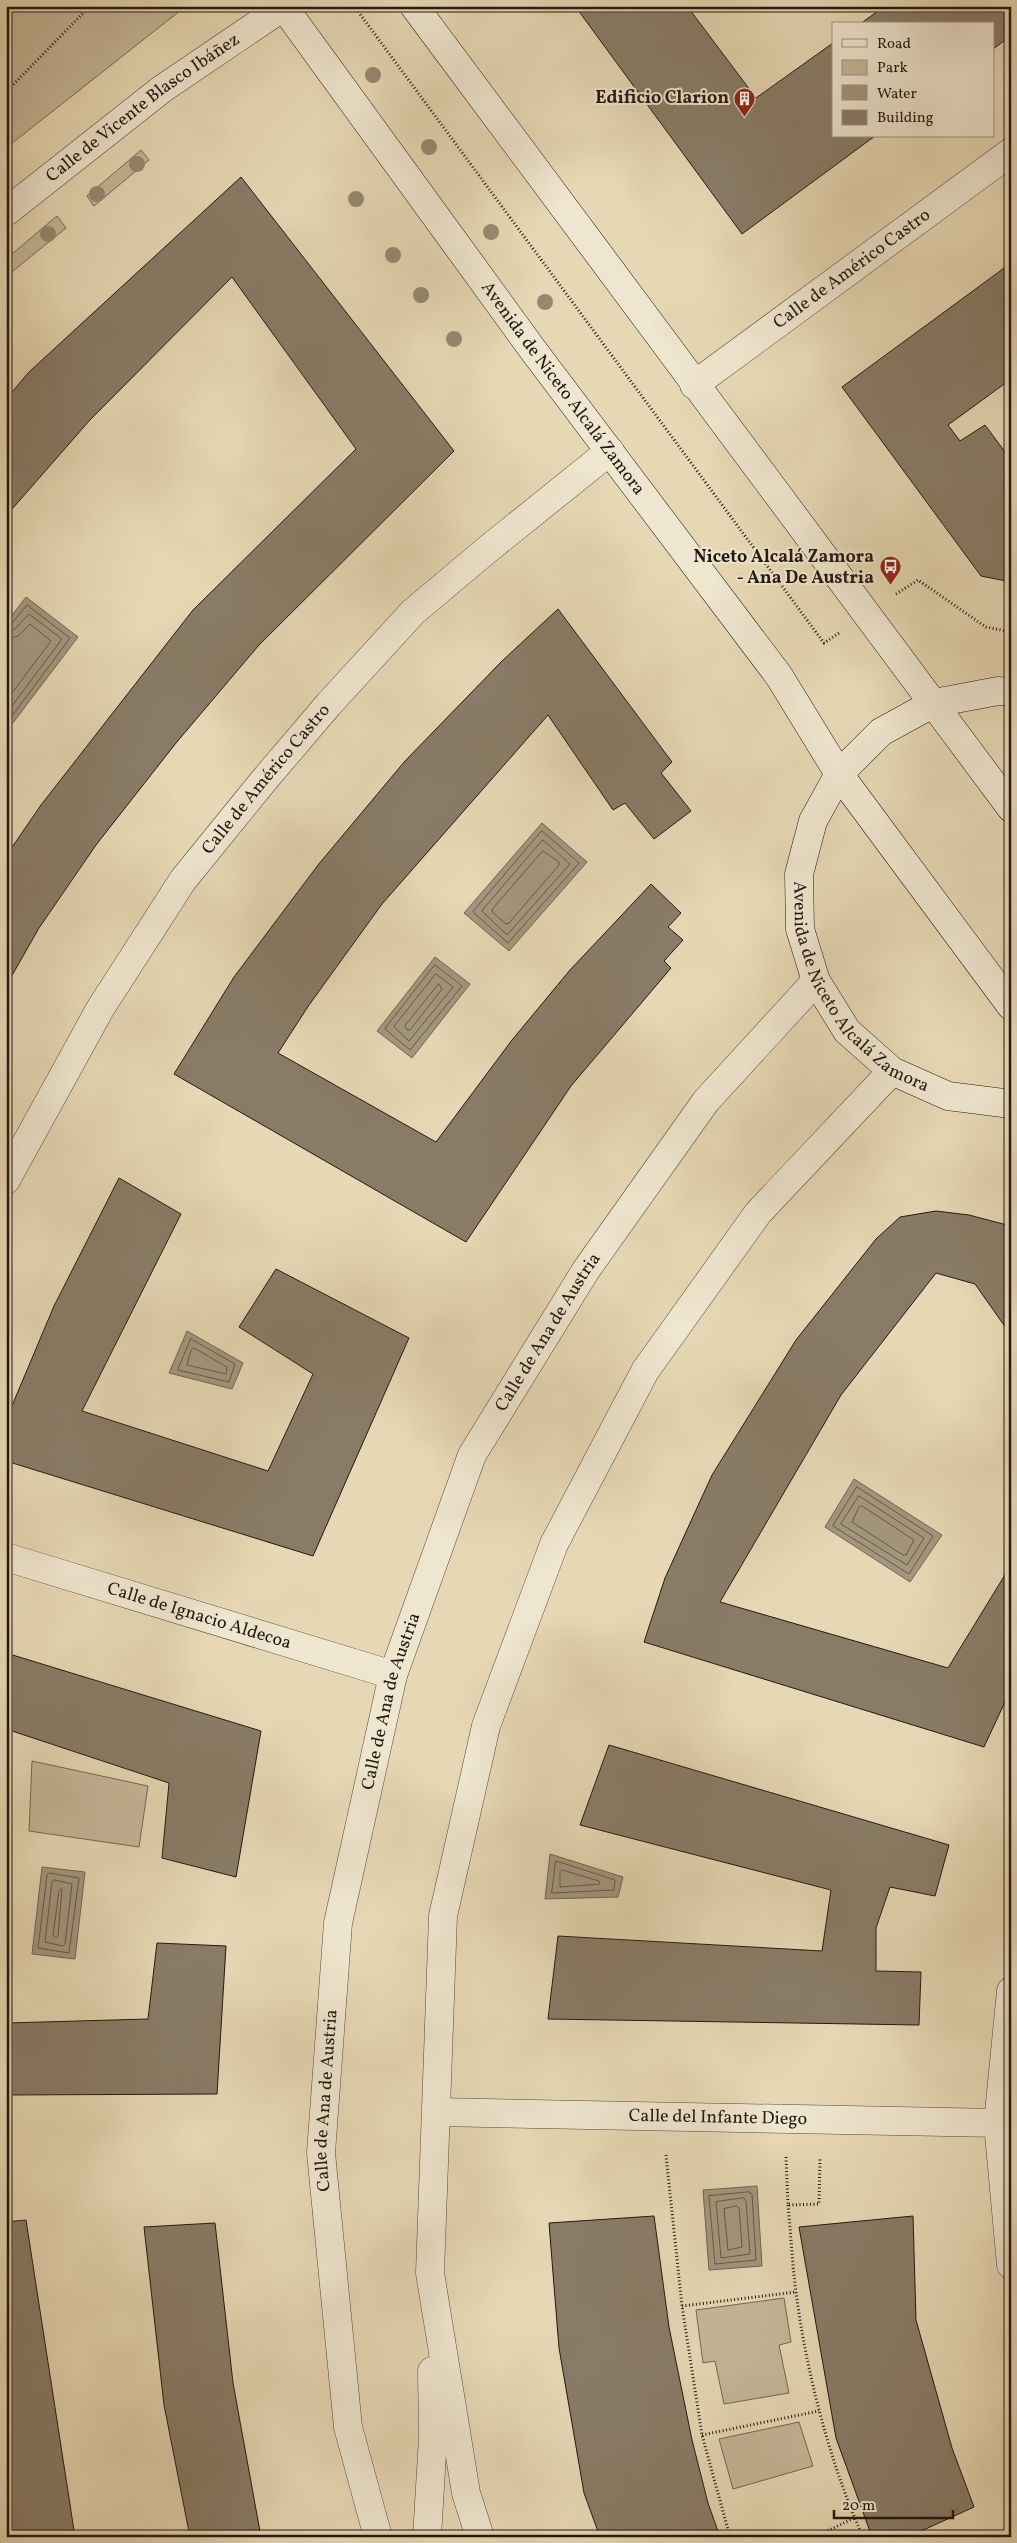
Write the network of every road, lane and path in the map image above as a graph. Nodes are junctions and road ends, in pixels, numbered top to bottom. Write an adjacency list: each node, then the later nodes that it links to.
1 (90, 6): 4 (path)
2 (414, 6): 7 (street)
3 (283, 7): 6 (street, Calle de Vicente Blasco Ibáñez); 8 (street, Avenida de Niceto Alcalá Zamora)
4 (6, 92)
5 (1011, 152): 7 (street, Calle de Américo Castro)
6 (6, 212)
7 (694, 385): 10 (street)
8 (610, 451): 11 (street, Avenida de Niceto Alcalá Zamora); 17 (street, Calle de Américo Castro)
9 (1011, 692): 10 (street, Avenida de Niceto Alcalá Zamora)
10 (934, 703): 11 (street, Avenida de Niceto Alcalá Zamora); 12 (street)
11 (839, 774): 13 (street, Avenida de Niceto Alcalá Zamora); 14 (street, Avenida de Niceto Alcalá Zamora)
12 (1011, 808)
13 (816, 981): 15 (street, Avenida de Niceto Alcalá Zamora); 19 (street, Calle de Ana de Austria)
14 (1011, 1006)
15 (892, 1071): 16 (street, Avenida de Niceto Alcalá Zamora); 21 (street)
16 (1011, 1104)
17 (6, 1180)
18 (6, 1557): 19 (street, Calle de Ignacio Aldecoa)
19 (393, 1675): 34 (street, Calle de Ana de Austria)
20 (1011, 1991): 22 (street)
21 (437, 2112): 22 (street, Calle del Infante Diego); 28 (street)
22 (998, 2123): 27 (street)
23 (666, 2155): 30 (path)
24 (786, 2157): 26 (path)
25 (820, 2158): 26 (path)
26 (788, 2205): 29 (path)
27 (1011, 2265)
28 (430, 2273): 35 (street); 36 (street)
29 (796, 2292): 30 (path); 31 (path)
30 (682, 2306): 32 (path)
31 (819, 2411): 32 (path); 33 (path)
32 (702, 2435): 37 (path)
33 (854, 2518): 38 (path); 39 (path)
34 (378, 2537)
35 (427, 2537)
36 (480, 2537)
37 (730, 2537)
38 (815, 2537)
39 (863, 2537)

